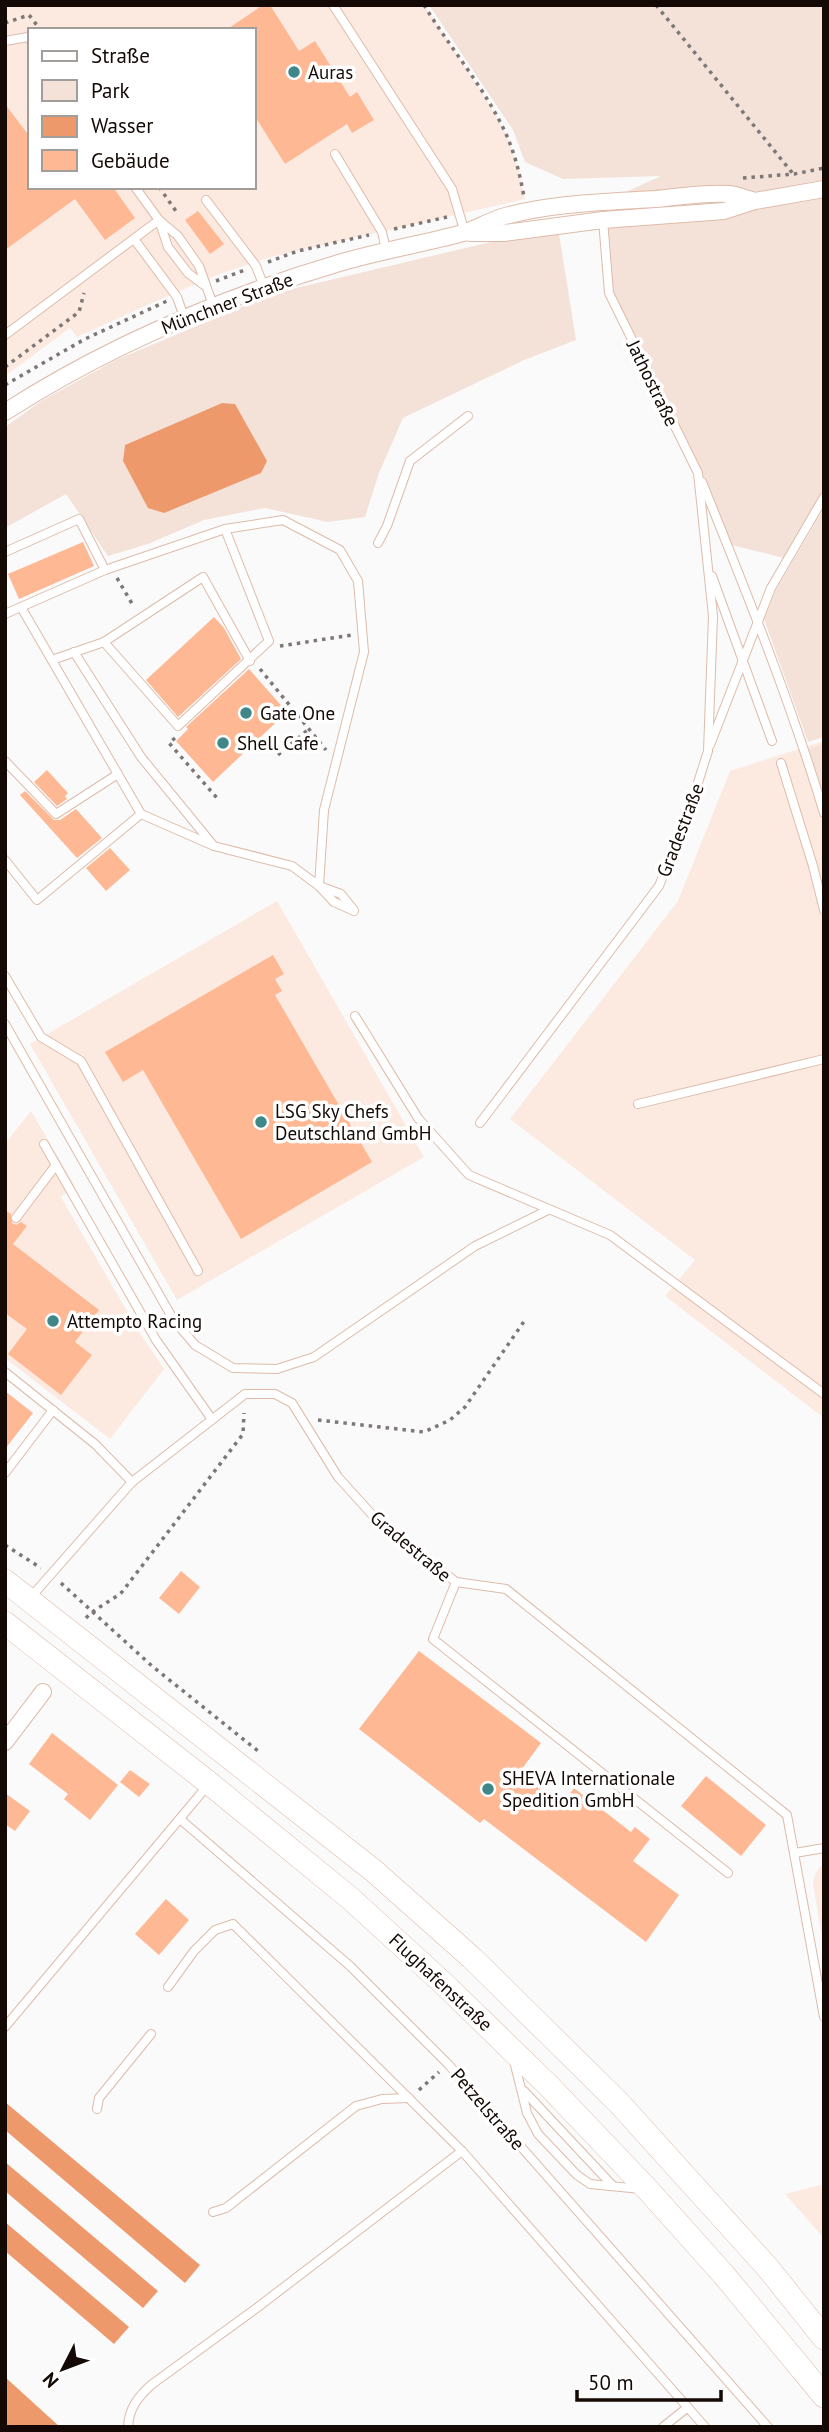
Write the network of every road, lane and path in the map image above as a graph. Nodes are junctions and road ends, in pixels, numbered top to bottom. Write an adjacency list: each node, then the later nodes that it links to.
1 (334, 5): 20 (lane)
2 (424, 5): 16 (path)
3 (656, 5): 12 (path)
4 (5, 23): 5 (path)
5 (39, 28)
6 (28, 38): 7 (lane)
7 (5, 41)
8 (335, 154): 22 (lane)
9 (136, 189): 18 (lane)
10 (160, 189): 17 (path)
11 (824, 189): 12 (street, Münchner Straße)
12 (797, 195): 14 (street, Münchner Straße)
13 (206, 200): 24 (lane)
14 (755, 201): 15 (street, Münchner Straße); 19 (street, Münchner Straße)
15 (602, 203): 16 (street, Münchner Straße); 19 (lane, Jathostraße)
16 (528, 211): 20 (street, Münchner Straße)
17 (178, 214)
18 (159, 220): 21 (lane); 23 (lane); 23 (lane)
19 (603, 220): 20 (street, Münchner Straße); 32 (lane, Jathostraße)
20 (465, 233): 22 (street, Münchner Straße)
21 (134, 239): 27 (lane); 28 (lane)
22 (386, 250): 24 (street, Münchner Straße)
23 (204, 285): 26 (lane)
24 (264, 286): 26 (street, Münchner Straße)
25 (92, 288): 29 (path)
26 (213, 305): 27 (street, Münchner Straße)
27 (184, 317): 30 (street, Münchner Straße)
28 (5, 335)
29 (5, 367)
30 (5, 411)
31 (468, 416): 35 (lane)
32 (698, 473): 37 (lane, Jathostraße); 42 (lane)
33 (824, 497): 42 (lane)
34 (225, 529): 38 (lane); 43 (lane); 48 (lane)
35 (378, 543)
36 (5, 552): 38 (lane)
37 (707, 563): 49 (lane); 53 (lane, Gradestraße)
38 (108, 569): 39 (lane); 41 (path)
39 (22, 607): 40 (lane); 47 (lane)
40 (5, 614)
41 (139, 615)
42 (758, 620): 49 (lane); 60 (lane)
43 (363, 634): 45 (path); 56 (lane)
44 (104, 642): 46 (lane); 48 (lane); 48 (lane)
45 (272, 647)
46 (74, 652): 47 (lane); 62 (lane)
47 (52, 660): 58 (lane)
48 (251, 660): 50 (path)
49 (743, 660): 52 (lane); 53 (lane)
50 (309, 729): 54 (path); 56 (path)
51 (178, 734): 59 (path)
52 (772, 741)
53 (708, 751): 70 (lane, Gradestraße)
54 (278, 755)
55 (5, 761): 58 (lane)
56 (337, 762): 62 (lane)
57 (781, 763): 64 (lane)
58 (118, 774): 61 (lane)
59 (217, 798)
60 (824, 813)
61 (141, 814): 62 (lane); 63 (lane)
62 (214, 846)
63 (5, 860)
64 (824, 910)
65 (5, 976): 75 (lane)
66 (355, 1016): 73 (lane)
67 (5, 1024): 73 (lane)
68 (824, 1059): 69 (lane)
69 (638, 1104)
70 (480, 1123)
71 (44, 1144): 72 (lane)
72 (56, 1165): 74 (lane); 81 (lane)
73 (548, 1210): 79 (lane)
74 (16, 1218)
75 (198, 1271)
76 (525, 1320): 82 (path)
77 (5, 1372): 80 (lane)
78 (245, 1394): 81 (lane); 82 (lane, Gradestraße); 88 (path)
79 (824, 1394)
80 (53, 1410): 83 (lane); 84 (lane)
81 (211, 1418): 84 (lane)
82 (302, 1418): 86 (lane, Gradestraße)
83 (5, 1473)
84 (132, 1482): 87 (lane)
85 (5, 1581): 87 (main road, Flughafenstraße)
86 (456, 1582): 95 (lane); 96 (lane, Gradestraße)
87 (29, 1599): 89 (main road); 110 (main road, Flughafenstraße)
88 (93, 1610)
89 (6, 1622): 92 (main road, Flughafenstraße)
90 (43, 1692): 91 (street)
91 (5, 1742)
92 (209, 1783): 93 (lane); 101 (main road, Flughafenstraße)
93 (180, 1819): 99 (lane); 102 (lane, Petzelstraße)
94 (824, 1848): 95 (lane)
95 (795, 1853): 98 (lane)
96 (729, 1873)
97 (167, 1987): 104 (lane)
98 (824, 2017)
99 (5, 2027)
100 (151, 2034): 105 (lane)
101 (511, 2048): 103 (lane); 108 (main road, Flughafenstraße)
102 (448, 2064): 104 (path); 116 (lane, Petzelstraße)
103 (522, 2089): 107 (lane); 107 (lane)
104 (410, 2098): 106 (lane); 109 (lane)
105 (97, 2109)
106 (462, 2151): 112 (lane); 113 (lane)
107 (613, 2186): 108 (lane)
108 (648, 2190): 111 (main road, Flughafenstraße)
109 (213, 2212)
110 (824, 2338)
111 (824, 2396)
112 (688, 2407): 114 (lane); 115 (lane)
113 (128, 2427)
114 (663, 2427)
115 (705, 2427)
116 (768, 2427)

